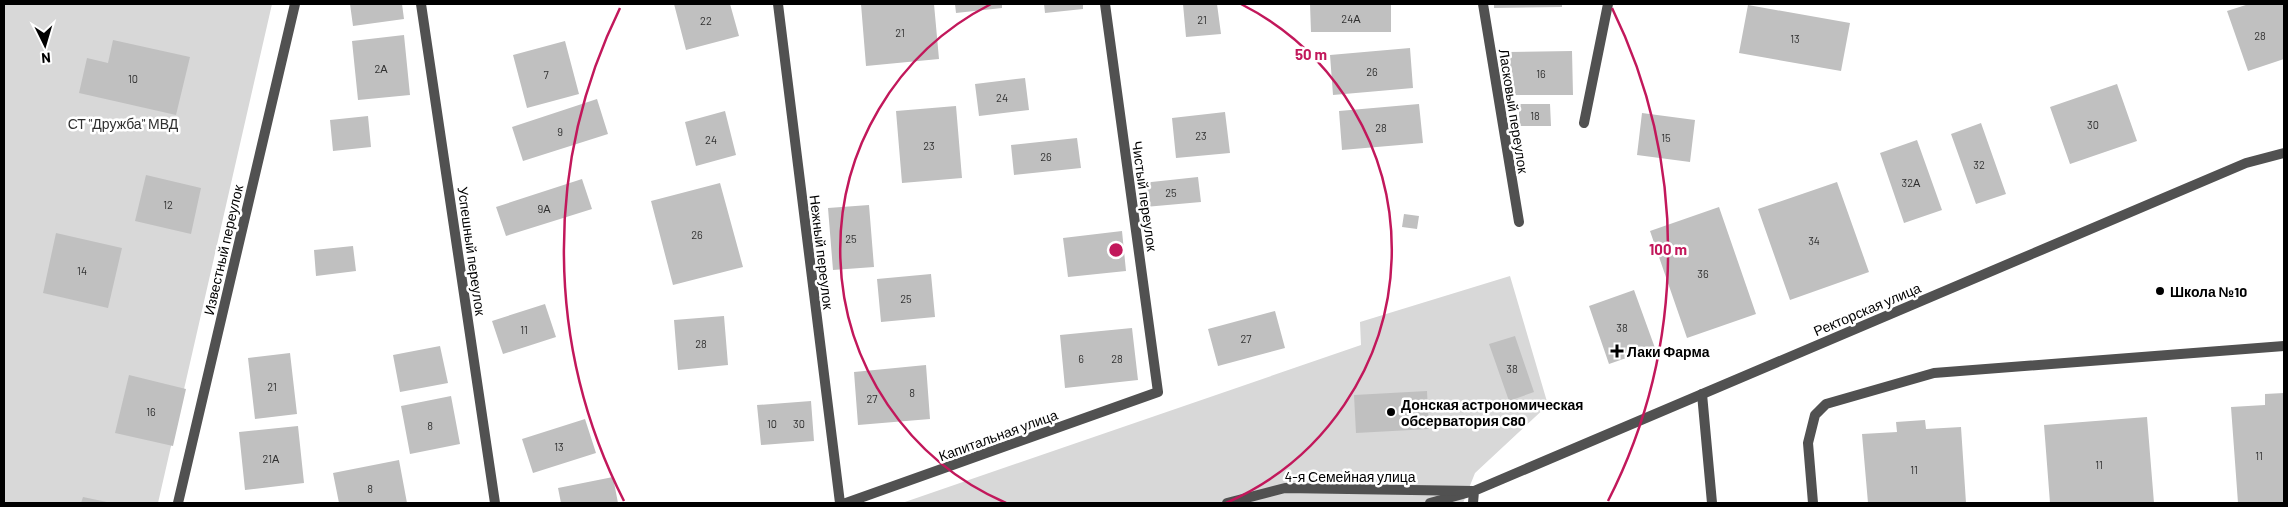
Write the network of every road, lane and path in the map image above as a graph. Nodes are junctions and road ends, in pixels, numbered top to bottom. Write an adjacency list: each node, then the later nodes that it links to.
1 (295, 4): 14 (street, Известный переулок)
2 (421, 4): 15 (street, Успешный переулок)
3 (778, 4): 16 (street, Нежный переулок)
4 (1105, 4): 11 (street, Чистый переулок)
5 (1483, 4): 9 (street, Ласковый переулок)
6 (1608, 4): 7 (street)
7 (1584, 122)
8 (2284, 153): 12 (street, Ректорская улица)
9 (1519, 222)
10 (2284, 346): 22 (street)
11 (1158, 392): 17 (street, Капитальная улица)
12 (1702, 394): 13 (street, Ректорская улица); 21 (street)
13 (1474, 491): 18 (street, 4-я Семейная улица); 19 (street, Ректорская улица); 20 (street)
14 (178, 503)
15 (495, 503)
16 (840, 503)
17 (846, 503)
18 (1227, 503)
19 (1430, 503)
20 (1473, 503)
21 (1712, 503)
22 (1813, 503)

